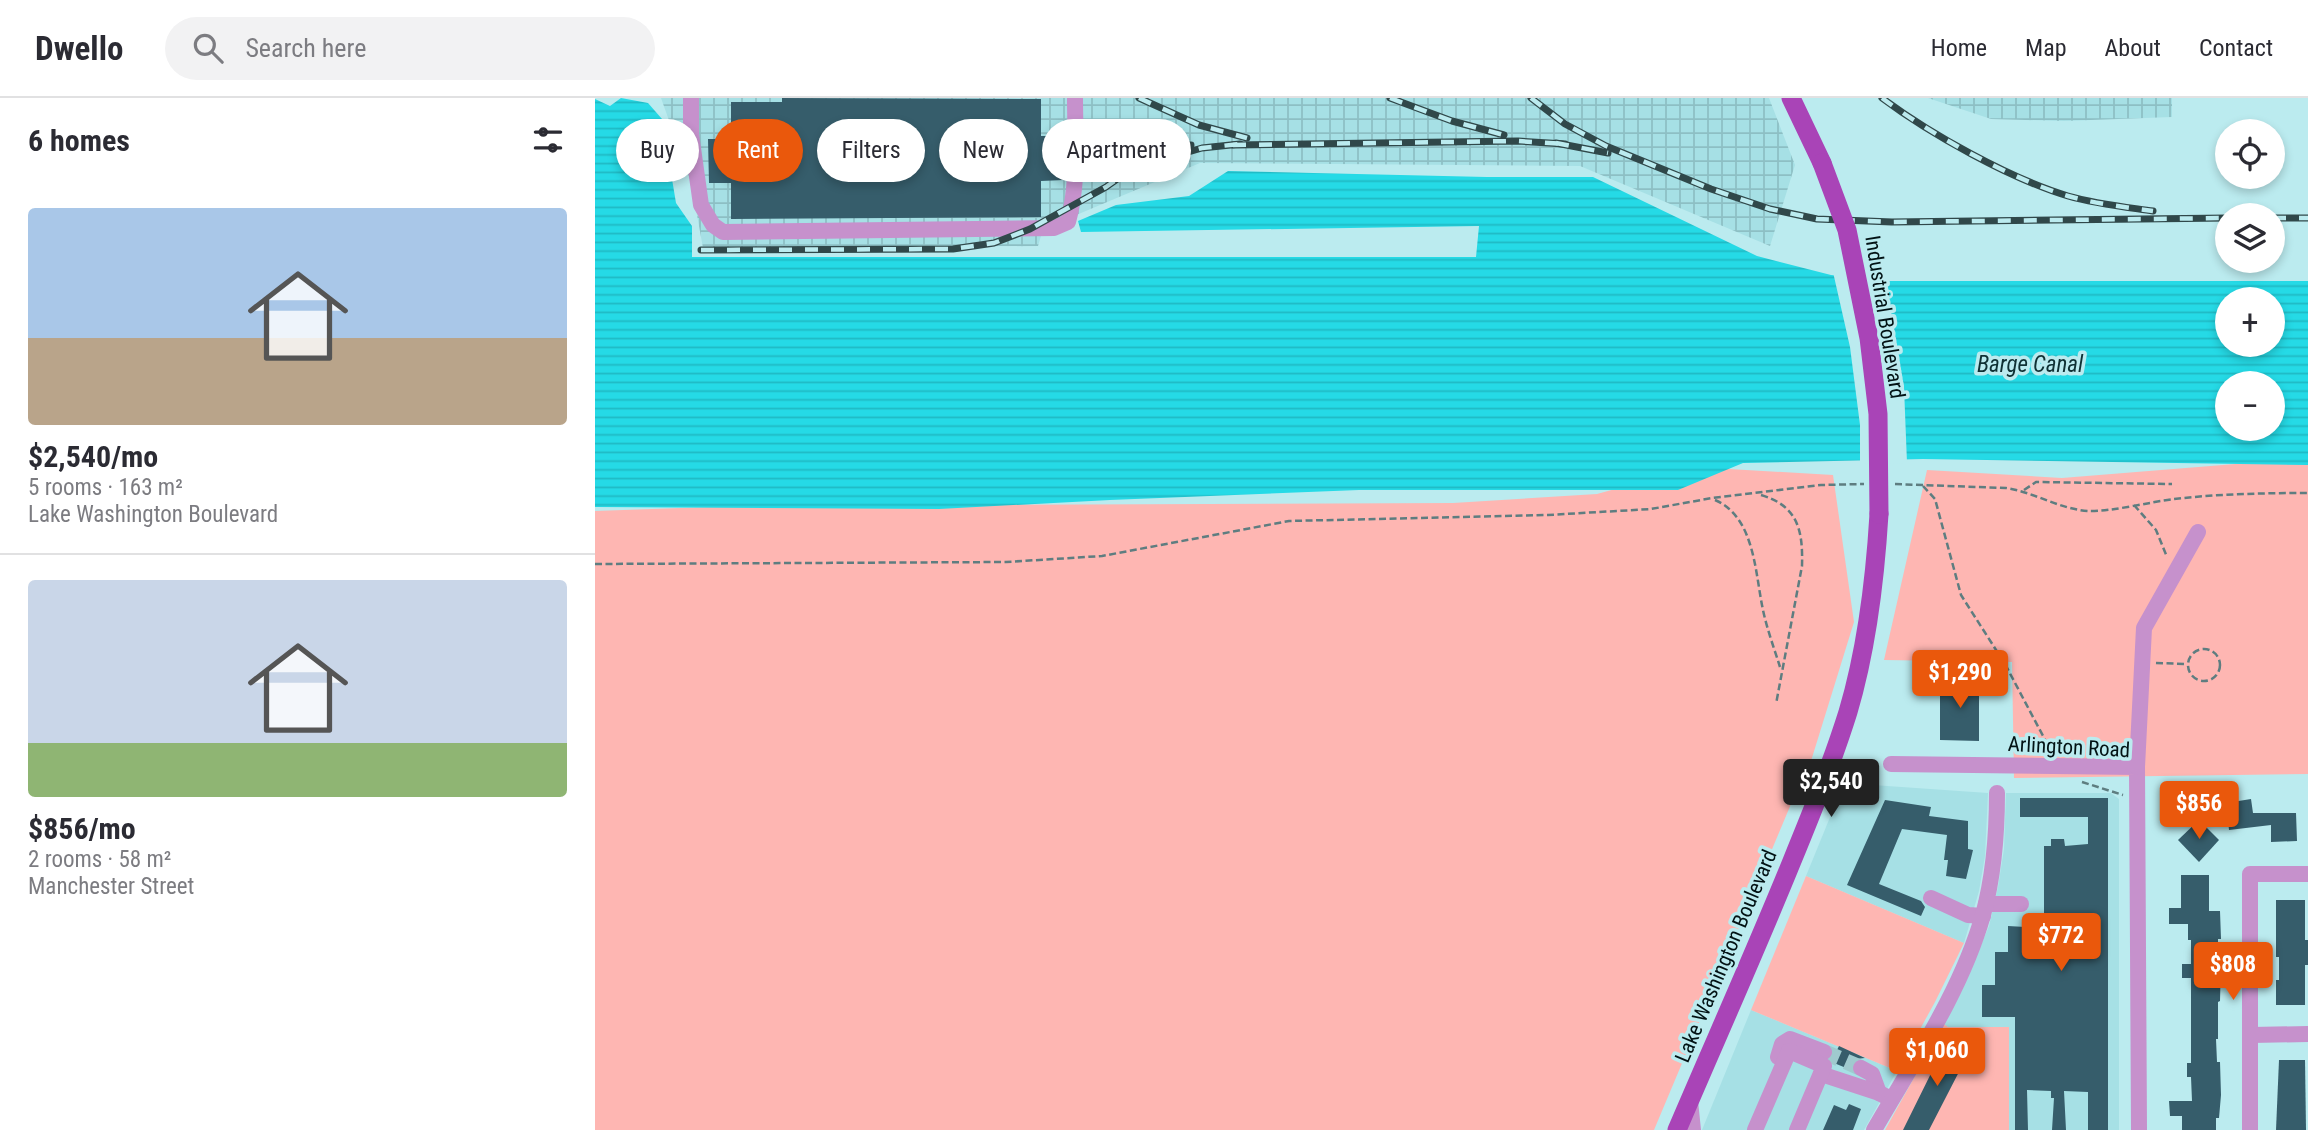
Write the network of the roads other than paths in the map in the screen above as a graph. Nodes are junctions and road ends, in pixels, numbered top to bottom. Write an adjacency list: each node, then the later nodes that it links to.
1 (691, 98): 2 (street)
2 (1075, 98)
3 (1791, 98): 4 (main road, Industrial Boulevard, bridge)
4 (1879, 514): 20 (main road, Lake Washington Boulevard)
5 (2198, 532): 7 (street)
6 (1891, 764): 7 (street, Arlington Road)
7 (2137, 767): 26 (street, Arlington Road)
8 (1997, 793): 12 (street)
9 (2308, 874): 14 (street)
10 (1931, 898): 12 (street)
11 (2021, 904): 12 (street)
12 (1984, 910): 19 (street)
13 (2308, 1034): 14 (street)
14 (2252, 1035): 27 (street)
15 (1823, 1052): 17 (street)
16 (1861, 1068): 19 (street)
17 (1781, 1069): 18 (street); 23 (street)
18 (1821, 1074): 19 (street); 24 (street)
19 (1885, 1096): 25 (street)
20 (1690, 1100): 21 (main road, Lake Washington Boulevard); 22 (street)
21 (1677, 1130)
22 (1693, 1130)
23 (1755, 1130)
24 (1797, 1130)
25 (1874, 1130)
26 (2139, 1130)
27 (2250, 1130)

